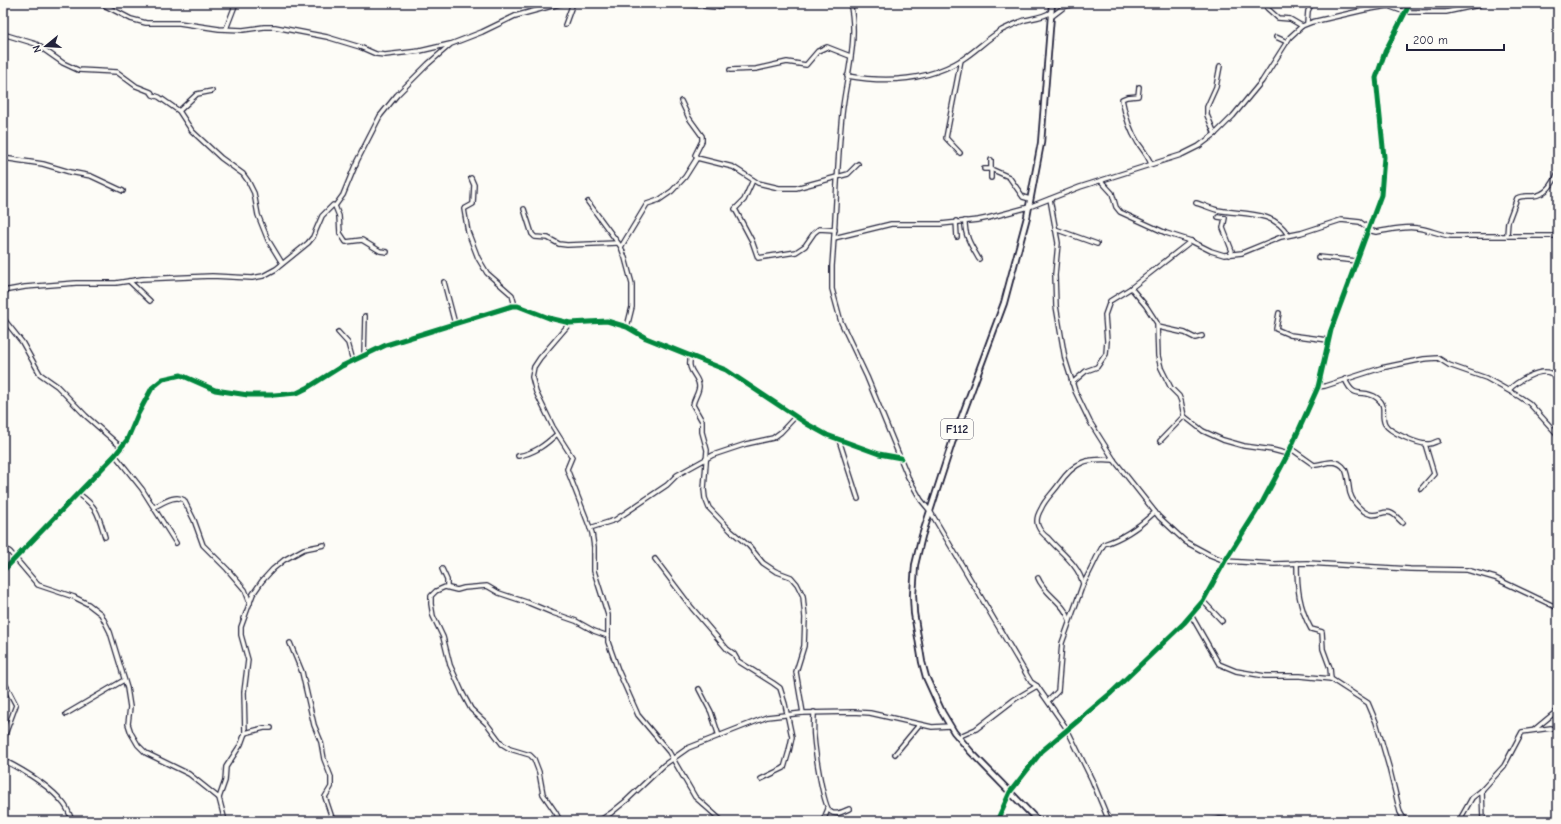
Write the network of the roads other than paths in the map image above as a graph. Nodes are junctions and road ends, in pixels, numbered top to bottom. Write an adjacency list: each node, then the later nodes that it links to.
1 (100, 3): 20 (street)
2 (236, 3): 20 (street)
3 (563, 3): 24 (street)
4 (573, 3): 18 (street)
5 (669, 3): 12 (street)
6 (734, 3): 12 (street)
7 (850, 3): 27 (street)
8 (1052, 3): 16 (main road, F112)
9 (1077, 3): 16 (street)
10 (1312, 3): 17 (street)
11 (1410, 3): 15 (street)
12 (718, 5)
13 (1479, 5): 15 (street)
14 (1267, 8): 19 (street)
15 (1405, 12): 17 (street); 63 (street)
16 (1051, 14): 28 (street); 52 (main road, F112)
17 (1308, 24): 19 (street)
18 (565, 25)
19 (1302, 26): 23 (street)
20 (226, 29): 25 (street)
21 (3, 34): 35 (street)
22 (1276, 37): 23 (street)
23 (1286, 42): 36 (street)
24 (451, 44): 25 (street); 26 (street)
25 (438, 48): 26 (street)
26 (445, 50): 56 (street)
27 (850, 56): 30 (street); 31 (street)
28 (961, 60): 31 (street); 37 (street)
29 (1220, 66): 36 (street)
30 (730, 70)
31 (848, 76): 46 (street)
32 (1139, 87): 42 (street)
33 (212, 91): 35 (street)
34 (681, 101): 39 (street)
35 (179, 111): 79 (street)
36 (1215, 134): 42 (street)
37 (960, 153)
38 (3, 158): 51 (street)
39 (697, 158): 49 (street); 73 (street)
40 (992, 160): 44 (street)
41 (858, 164): 46 (street)
42 (1152, 164): 50 (street)
43 (984, 169): 44 (street)
44 (991, 169): 48 (street); 52 (street)
45 (1558, 172): 66 (street)
46 (838, 176): 49 (street); 64 (street)
47 (471, 178): 85 (street)
48 (991, 178)
49 (753, 180): 64 (street)
50 (1101, 181): 53 (street); 70 (street)
51 (123, 191)
52 (1030, 199): 57 (main road, F112)
53 (1050, 199): 57 (street); 62 (street)
54 (588, 202): 71 (street)
55 (1196, 203): 65 (street)
56 (335, 206): 74 (street); 79 (street)
57 (1029, 207): 60 (street); 124 (main road, F112)
58 (524, 209): 71 (street)
59 (1218, 217): 75 (street)
60 (965, 221): 61 (street); 77 (street)
61 (956, 222): 68 (street); 69 (street)
62 (1055, 229): 72 (street); 101 (street)
63 (1368, 229): 65 (street); 66 (street); 78 (street)
64 (835, 230): 69 (street)
65 (1288, 235): 75 (street)
66 (1507, 235): 67 (street)
67 (1558, 236)
68 (957, 237)
69 (834, 238): 118 (street)
70 (1191, 241): 75 (street); 82 (street)
71 (617, 243): 73 (street)
72 (1097, 244)
73 (621, 247): 92 (street)
74 (387, 252)
75 (1229, 255)
76 (1318, 257): 78 (street)
77 (979, 259)
78 (1357, 261): 95 (street)
79 (282, 263): 80 (street)
80 (129, 281): 83 (street); 84 (street)
81 (444, 282): 90 (street)
82 (1131, 288): 91 (street); 101 (street)
83 (3, 291)
84 (150, 301)
85 (515, 306): 89 (street); 90 (street)
86 (1279, 313): 95 (street)
87 (365, 316): 96 (street)
88 (3, 318): 112 (street)
89 (570, 323): 92 (street); 106 (street)
90 (455, 324): 96 (street)
91 (1158, 327): 94 (street); 105 (street)
92 (628, 328): 97 (street)
93 (338, 332): 98 (street)
94 (1202, 336)
95 (1328, 340): 102 (street)
96 (364, 356): 98 (street)
97 (691, 356): 104 (street); 117 (street)
98 (353, 361): 112 (street)
99 (1558, 378): 103 (street)
100 (1344, 380): 102 (street); 103 (street); 111 (street)
101 (1072, 382): 119 (street)
102 (1318, 386): 113 (street)
103 (1510, 390): 107 (street)
104 (796, 416): 108 (street); 117 (street)
105 (1184, 416): 109 (street); 114 (street)
106 (557, 434): 116 (street); 127 (street)
107 (1558, 435)
108 (839, 440): 118 (street); 122 (street)
109 (1160, 441)
110 (1438, 441): 111 (street)
111 (1425, 444): 120 (street)
112 (122, 448): 115 (street)
113 (1290, 448): 114 (street); 126 (street)
114 (1288, 454): 134 (street)
115 (115, 455): 121 (street); 123 (street)
116 (518, 456)
117 (707, 458): 127 (street); 157 (street)
118 (900, 458): 124 (street)
119 (1114, 460): 125 (street); 139 (street)
120 (1421, 489)
121 (79, 494): 128 (street); 132 (street)
122 (858, 499)
123 (154, 507): 129 (street); 142 (street)
124 (930, 511): 152 (street); 161 (main road, F112)
125 (1155, 512): 134 (street); 139 (street)
126 (1403, 524)
127 (590, 528): 147 (street)
128 (105, 537)
129 (176, 543)
130 (324, 545): 142 (street)
131 (3, 547): 132 (street)
132 (15, 558): 137 (street); 151 (street)
133 (655, 559): 159 (street)
134 (1225, 561): 135 (street); 141 (street)
135 (1297, 563): 143 (street); 149 (street)
136 (442, 569): 140 (street)
137 (3, 571)
138 (1038, 578): 145 (street)
139 (1082, 584): 145 (street)
140 (447, 587): 147 (street); 182 (street)
141 (1203, 601): 144 (street); 146 (street)
142 (250, 603): 166 (street)
143 (1558, 608)
144 (1191, 615): 149 (street); 163 (street)
145 (1070, 621): 154 (street)
146 (1222, 621)
147 (608, 636): 171 (street)
148 (290, 643): 181 (street)
149 (1331, 679): 191 (street)
150 (3, 680): 169 (street)
151 (124, 680): 158 (street); 176 (street)
152 (1037, 686): 154 (street); 168 (street)
153 (699, 689): 167 (street)
154 (1049, 700): 163 (street)
155 (1558, 710): 164 (street)
156 (814, 712): 157 (street); 160 (street); 177 (street)
157 (803, 713): 159 (street)
158 (66, 714)
159 (786, 715): 167 (street); 173 (street)
160 (919, 725): 161 (street); 170 (street)
161 (950, 726): 168 (main road, F112)
162 (271, 728): 166 (street)
163 (1067, 729): 175 (street); 188 (street)
164 (1535, 729): 165 (street); 174 (street)
165 (1558, 731)
166 (245, 732): 176 (street)
167 (719, 736): 171 (street)
168 (958, 737): 175 (main road, F112)
169 (3, 740)
170 (895, 754)
171 (672, 759): 183 (street); 184 (street)
172 (3, 760): 179 (street)
173 (761, 780)
174 (1482, 790): 192 (street); 193 (street)
175 (1010, 792): 186 (street); 187 (main road, F112)
176 (220, 798): 180 (street)
177 (828, 809): 178 (street); 185 (street)
178 (849, 809)
179 (72, 821)
180 (225, 821)
181 (334, 821)
182 (560, 821)
183 (598, 821)
184 (722, 821)
185 (823, 821)
186 (997, 821)
187 (1038, 821)
188 (1109, 821)
189 (1210, 821): 190 (street)
190 (1234, 821)
191 (1405, 821)
192 (1459, 821)
193 (1484, 821)

